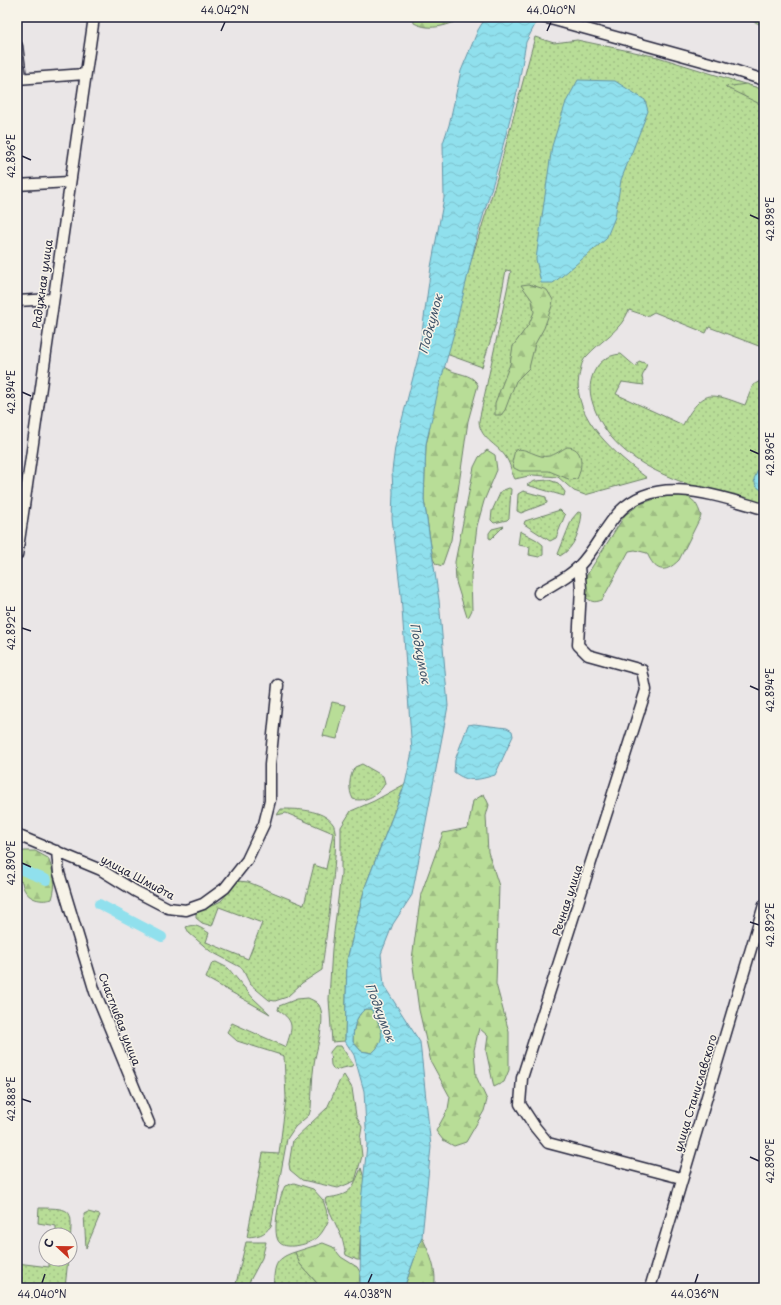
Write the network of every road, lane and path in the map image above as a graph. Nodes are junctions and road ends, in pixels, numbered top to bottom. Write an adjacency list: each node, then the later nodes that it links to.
1 (94, 17): 4 (street, Радужная улица)
2 (543, 17): 6 (street)
3 (17, 46): 5 (street)
4 (85, 74): 5 (street); 7 (street, Радужная улица)
5 (19, 79)
6 (764, 80)
7 (69, 182): 8 (street); 9 (street, Радужная улица)
8 (17, 185)
9 (52, 299): 10 (street); 11 (street, Радужная улица)
10 (17, 301)
11 (21, 502): 13 (street, Радужная улица)
12 (764, 509): 14 (street)
13 (17, 555)
14 (579, 567): 15 (street); 21 (street, Речная улица)
15 (539, 593)
16 (278, 685): 18 (street, улица Шмидта)
17 (17, 835): 18 (street, улица Шмидта)
18 (57, 851): 20 (street, Счастливая улица)
19 (764, 905): 21 (street, улица Станиславского)
20 (149, 1123)
21 (681, 1178): 22 (street, улица Станиславского)
22 (650, 1288)

